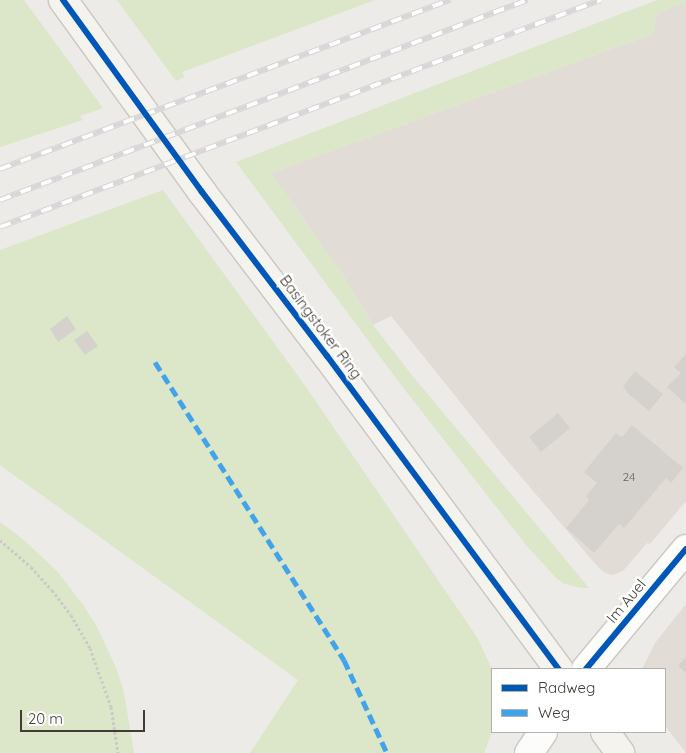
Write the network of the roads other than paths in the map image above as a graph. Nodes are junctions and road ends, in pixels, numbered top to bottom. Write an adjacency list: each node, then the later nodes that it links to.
1 (63, 0): 3 (main road, Basingstoker Ring)
2 (686, 549): 4 (street, Im Auel)
3 (558, 668)
4 (587, 668)
5 (542, 733): 7 (street)
6 (606, 733): 8 (main road)
7 (529, 753)
8 (620, 753)

